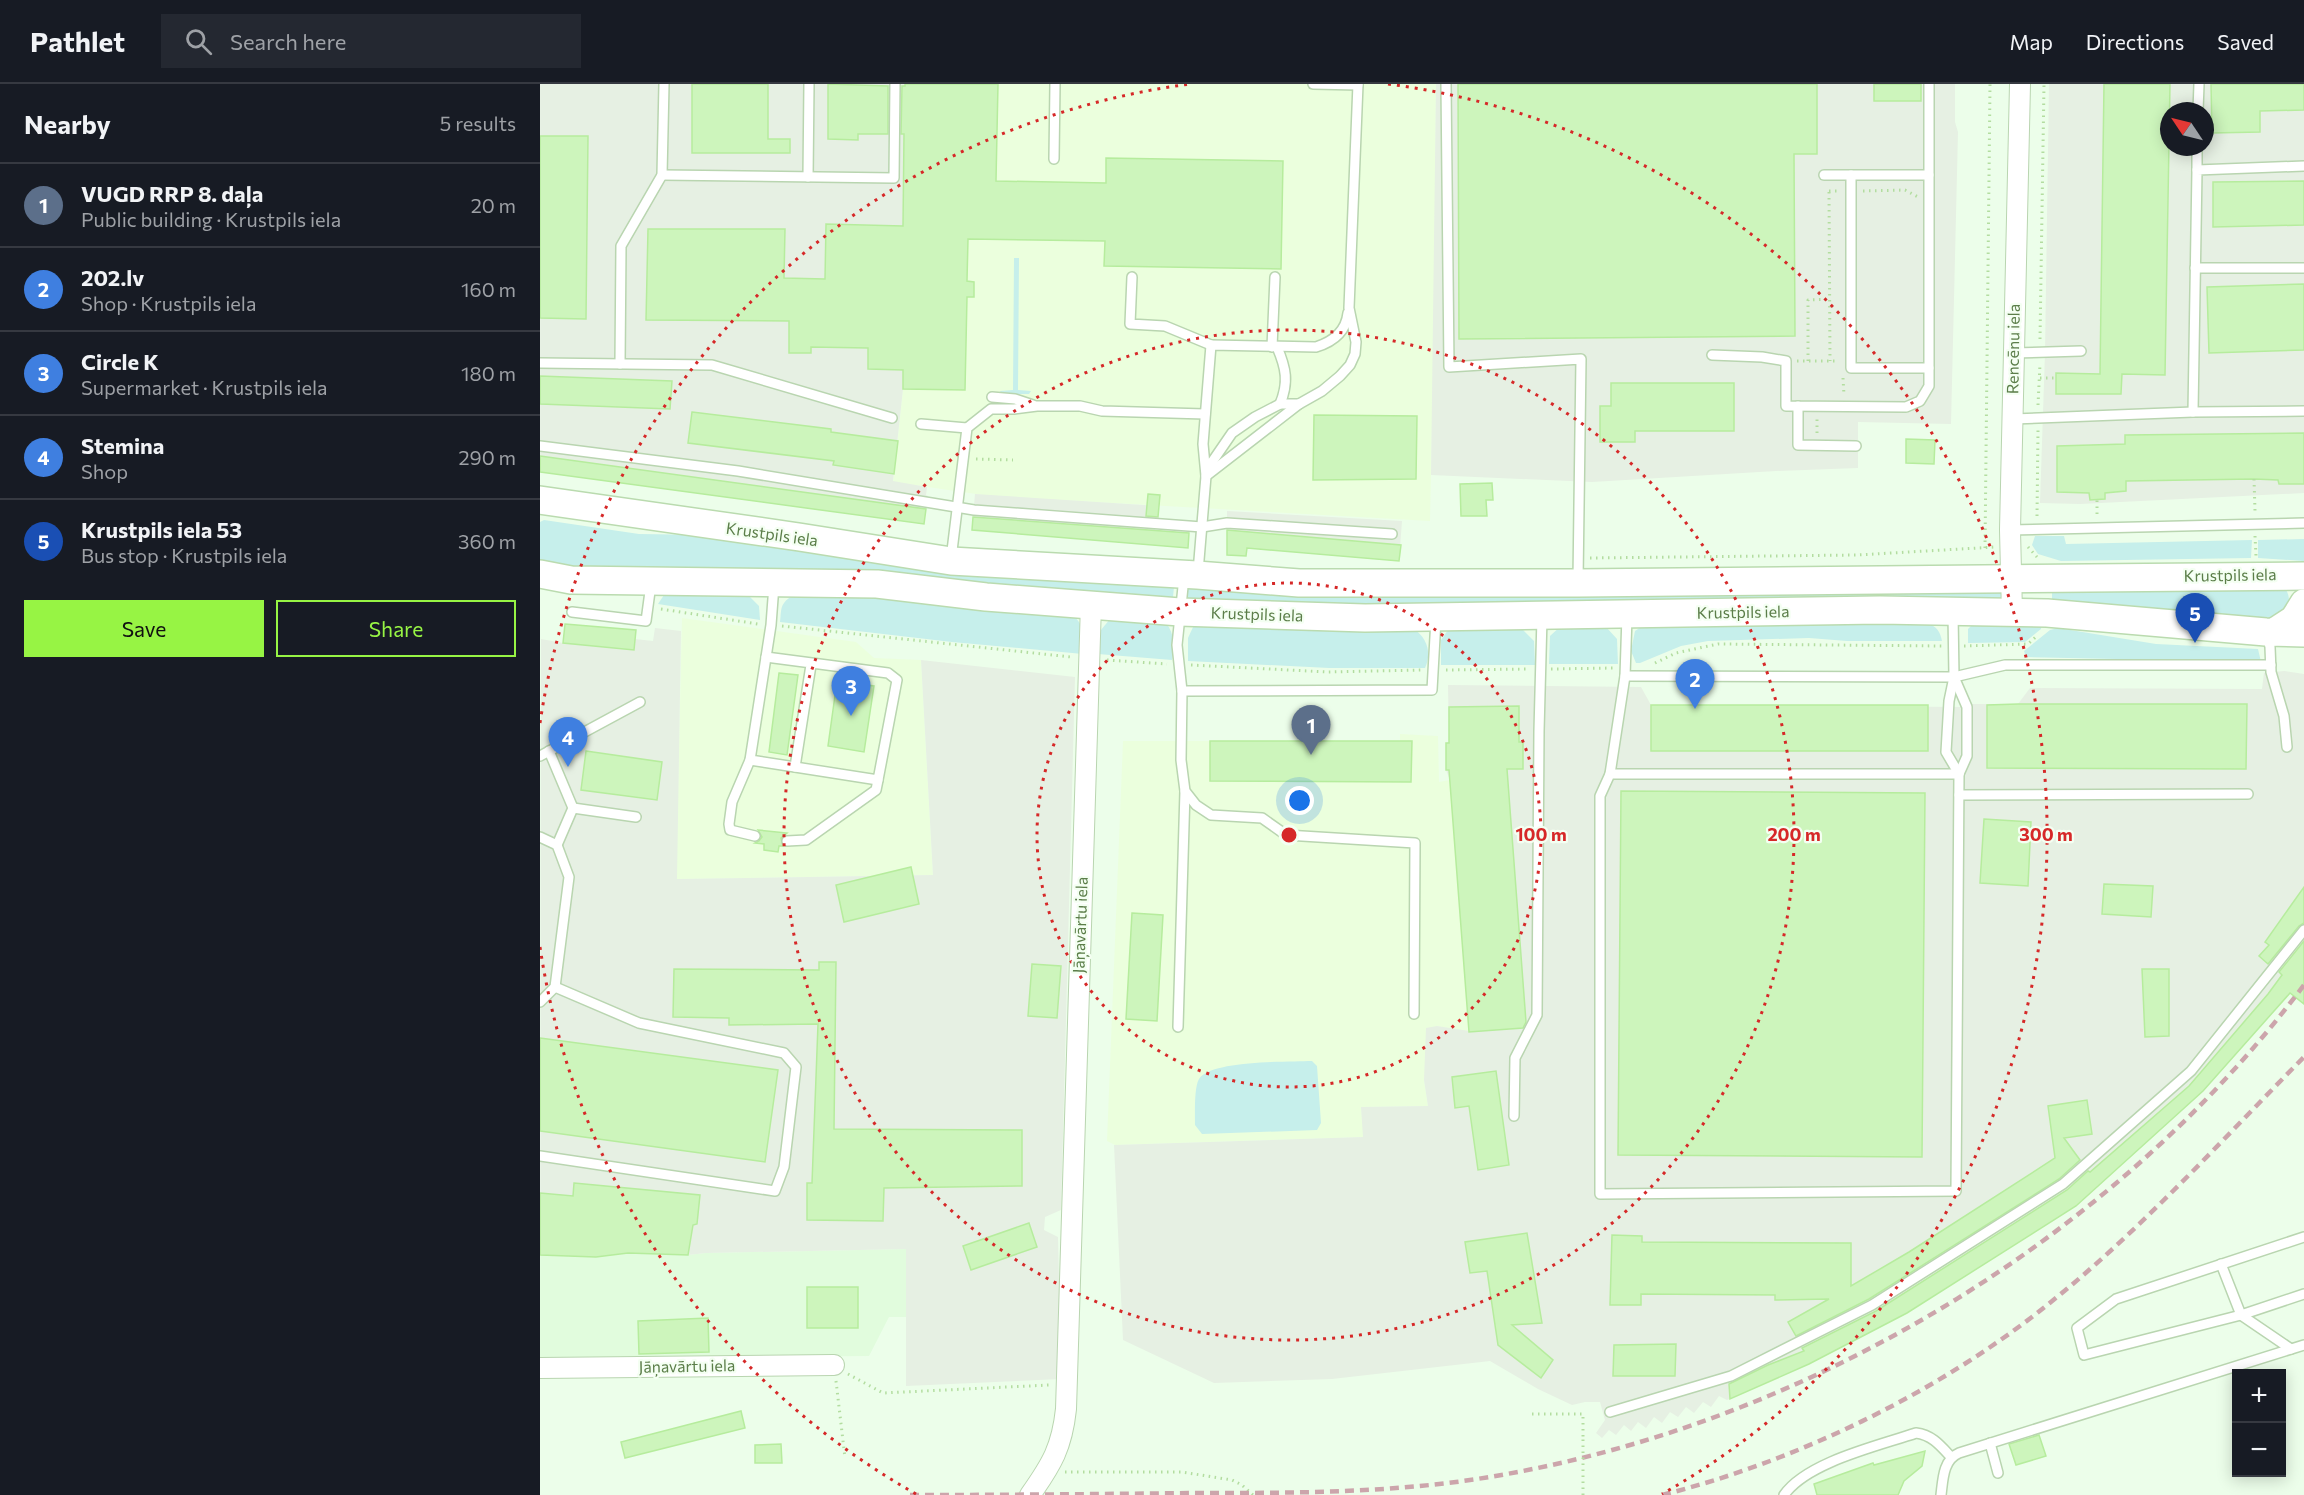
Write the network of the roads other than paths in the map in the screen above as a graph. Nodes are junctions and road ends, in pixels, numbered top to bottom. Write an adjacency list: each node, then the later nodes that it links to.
1 (663, 84): 16 (lane)
2 (809, 84): 20 (lane)
3 (895, 84): 20 (lane)
4 (1054, 84): 13 (lane)
5 (1313, 84): 6 (lane)
6 (1358, 84): 25 (lane)
7 (1446, 84): 58 (lane)
8 (1929, 84): 19 (lane)
9 (2020, 84): 29 (street, Rencēnu iela)
10 (2199, 84): 11 (lane)
11 (2198, 102)
12 (2198, 156): 15 (lane)
13 (1053, 159)
14 (2304, 166): 15 (lane)
15 (2197, 170): 21 (lane)
16 (662, 175): 20 (lane); 32 (lane)
17 (1826, 175): 18 (lane)
18 (1851, 175): 19 (lane); 33 (lane)
19 (1929, 175): 33 (lane)
20 (807, 177)
21 (2195, 268): 22 (lane); 40 (lane)
22 (2304, 268)
23 (1132, 277): 26 (lane)
24 (1275, 277): 27 (lane)
25 (1348, 308): 27 (lane); 36 (lane)
26 (1211, 345): 27 (lane); 41 (lane)
27 (1274, 347): 35 (lane)
28 (2081, 351): 29 (lane)
29 (2013, 353): 43 (street, Rencēnu iela)
30 (1712, 355): 38 (lane)
31 (540, 363): 32 (lane)
32 (620, 364): 42 (lane)
33 (1929, 368): 38 (lane)
34 (992, 397): 37 (lane)
35 (1280, 404): 36 (lane); 48 (lane)
36 (1299, 404): 48 (lane)
37 (1036, 406): 41 (lane); 45 (lane)
38 (1798, 406): 47 (lane)
39 (2304, 411): 40 (lane)
40 (2193, 412): 43 (lane)
41 (1205, 414): 48 (lane)
42 (892, 418)
43 (2012, 419): 56 (street, Rencēnu iela)
44 (921, 424): 45 (lane)
45 (968, 428): 50 (lane)
46 (540, 446): 50 (lane)
47 (1856, 446)
48 (1206, 476): 54 (lane)
49 (540, 500): 52 (main road, Krustpils iela)
50 (957, 506): 54 (lane); 57 (lane)
51 (540, 515): 52 (main road)
52 (690, 522): 57 (main road, Krustpils iela)
53 (2304, 523): 56 (lane)
54 (1202, 526): 55 (lane); 60 (lane)
55 (1392, 534)
56 (2010, 539): 61 (street, Rencēnu iela)
57 (951, 561): 60 (main road, Krustpils iela)
58 (1579, 571): 60 (main road, Krustpils iela); 61 (main road, Krustpils iela)
59 (540, 574): 64 (main road, Krustpils iela)
60 (1191, 575): 69 (lane)
61 (2010, 577): 62 (main road, Krustpils iela); 70 (street, Rencēnu iela)
62 (2299, 581)
63 (774, 583): 64 (main road, Krustpils iela); 66 (main road, Krustpils iela); 76 (lane)
64 (649, 594): 68 (lane)
65 (2304, 603): 74 (main road)
66 (1091, 604): 69 (main road, Krustpils iela); 118 (street, Jāņavārtu iela)
67 (1953, 611): 70 (main road, Krustpils iela); 71 (main road, Krustpils iela); 80 (lane)
68 (572, 612)
69 (1180, 612): 73 (main road, Krustpils iela); 81 (lane)
70 (2012, 613): 74 (main road, Krustpils iela)
71 (1627, 614): 72 (main road, Krustpils iela); 79 (lane)
72 (1542, 617): 73 (main road, Krustpils iela); 104 (lane)
73 (1436, 618): 81 (lane)
74 (2270, 632): 75 (main road, Krustpils iela); 78 (lane)
75 (2304, 633)
76 (766, 657): 77 (lane); 85 (lane)
77 (811, 664): 86 (lane); 89 (lane)
78 (2271, 665): 80 (lane); 83 (lane)
79 (1625, 672): 80 (lane); 87 (lane)
80 (1954, 677): 88 (lane); 88 (lane)
81 (1182, 691): 90 (lane)
82 (640, 702): 84 (lane)
83 (2287, 747)
84 (544, 753): 93 (lane)
85 (750, 760): 86 (lane); 95 (lane)
86 (795, 767): 89 (lane)
87 (1610, 774): 88 (lane); 92 (lane)
88 (1959, 774): 92 (lane)
89 (878, 780): 97 (lane)
90 (1185, 791): 102 (lane); 103 (lane)
91 (2248, 794): 92 (lane)
92 (1959, 795)
93 (573, 808): 94 (lane); 98 (lane)
94 (636, 817)
95 (755, 836)
96 (540, 837): 98 (lane)
97 (787, 841)
98 (557, 845): 100 (lane)
99 (2304, 930): 114 (lane)
100 (555, 987): 101 (lane); 105 (lane)
101 (540, 1002)
102 (1414, 1014)
103 (1178, 1027)
104 (1514, 1116)
105 (540, 1156)
106 (2304, 1237): 107 (lane)
107 (2221, 1264): 109 (lane); 109 (lane)
108 (2304, 1294): 109 (lane)
109 (2241, 1315): 111 (lane)
110 (2304, 1345): 111 (lane)
111 (2291, 1349): 115 (lane)
112 (834, 1365): 113 (street, Jāņavārtu iela)
113 (540, 1368)
114 (1610, 1413)
115 (1990, 1443): 116 (lane); 117 (lane)
116 (1951, 1457): 119 (lane); 120 (lane)
117 (1998, 1473)
118 (1030, 1495)
119 (1784, 1495)
120 (1941, 1495)

